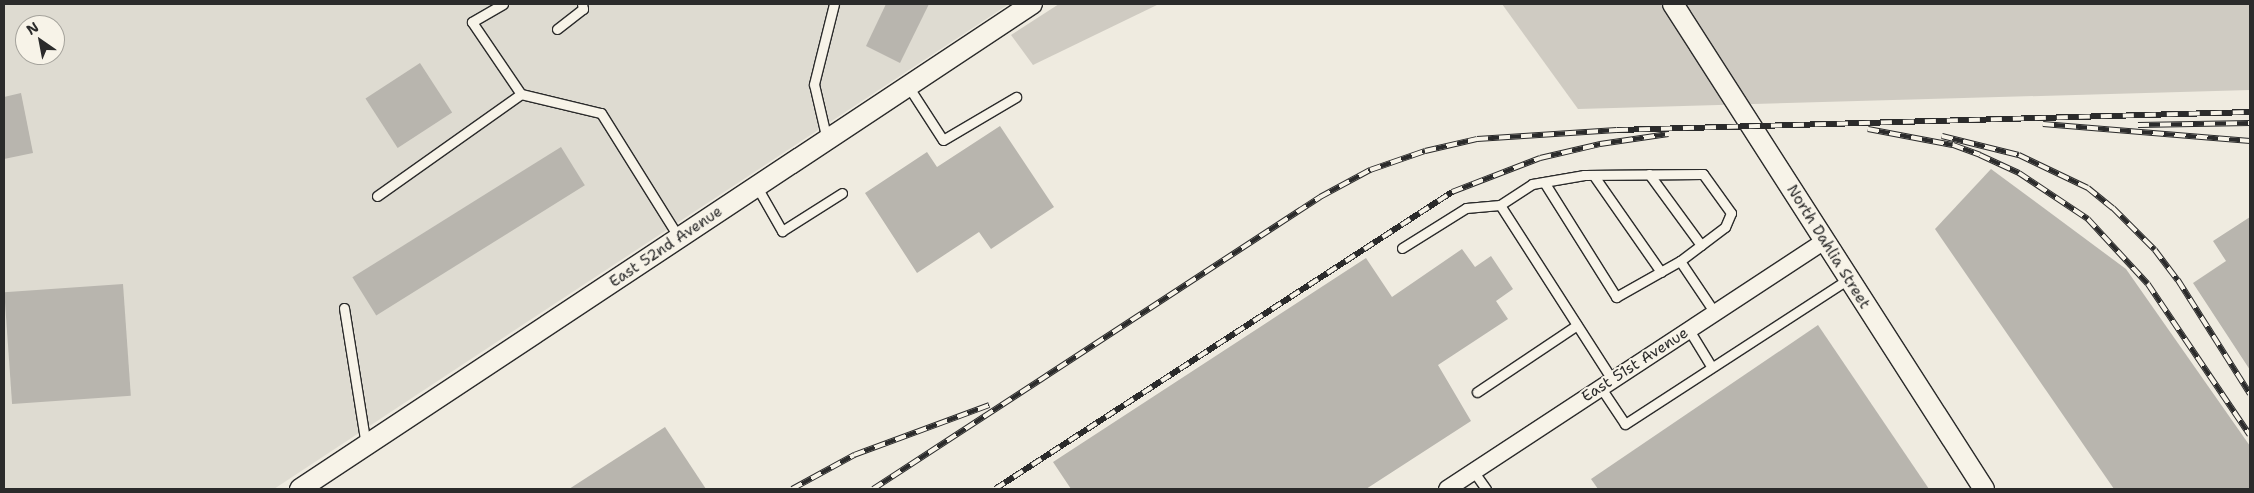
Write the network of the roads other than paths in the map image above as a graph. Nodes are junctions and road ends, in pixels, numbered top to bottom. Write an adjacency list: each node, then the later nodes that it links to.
1 (503, 4): 8 (lane)
2 (582, 4): 6 (lane)
3 (834, 4): 10 (lane)
4 (1032, 4): 7 (street, East 52nd Avenue)
5 (1673, 4): 19 (street, North Dahlia Street)
6 (557, 29)
7 (908, 86): 9 (lane); 10 (street, East 52nd Avenue)
8 (521, 94): 16 (lane); 18 (lane)
9 (1016, 97)
10 (828, 140): 14 (street, East 52nd Avenue)
11 (1649, 174): 12 (lane); 20 (lane); 20 (lane)
12 (1594, 176): 13 (lane); 23 (lane)
13 (1544, 182): 17 (lane); 23 (lane)
14 (757, 187): 15 (lane); 18 (street, East 52nd Avenue)
15 (842, 194)
16 (377, 196)
17 (1500, 205): 21 (lane); 27 (lane)
18 (679, 238): 32 (street, East 52nd Avenue)
19 (1824, 242): 24 (street, North Dahlia Street); 26 (street, East 51st Avenue)
20 (1701, 245): 22 (lane)
21 (1402, 248)
22 (1680, 261): 23 (lane); 26 (lane)
23 (1660, 272)
24 (1848, 279): 29 (lane); 37 (street, North Dahlia Street)
25 (344, 308): 32 (lane)
26 (1715, 313): 28 (street, East 51st Avenue)
27 (1577, 325): 30 (lane); 31 (lane)
28 (1689, 330): 29 (lane); 30 (street, East 51st Avenue)
29 (1712, 366): 30 (lane)
30 (1607, 384): 33 (street, East 51st Avenue)
31 (1477, 392)
32 (366, 446): 34 (street, East 52nd Avenue)
33 (1474, 472): 35 (street, East 51st Avenue); 36 (lane)
34 (300, 489)
35 (1447, 489)
36 (1486, 489)
37 (1984, 489)

